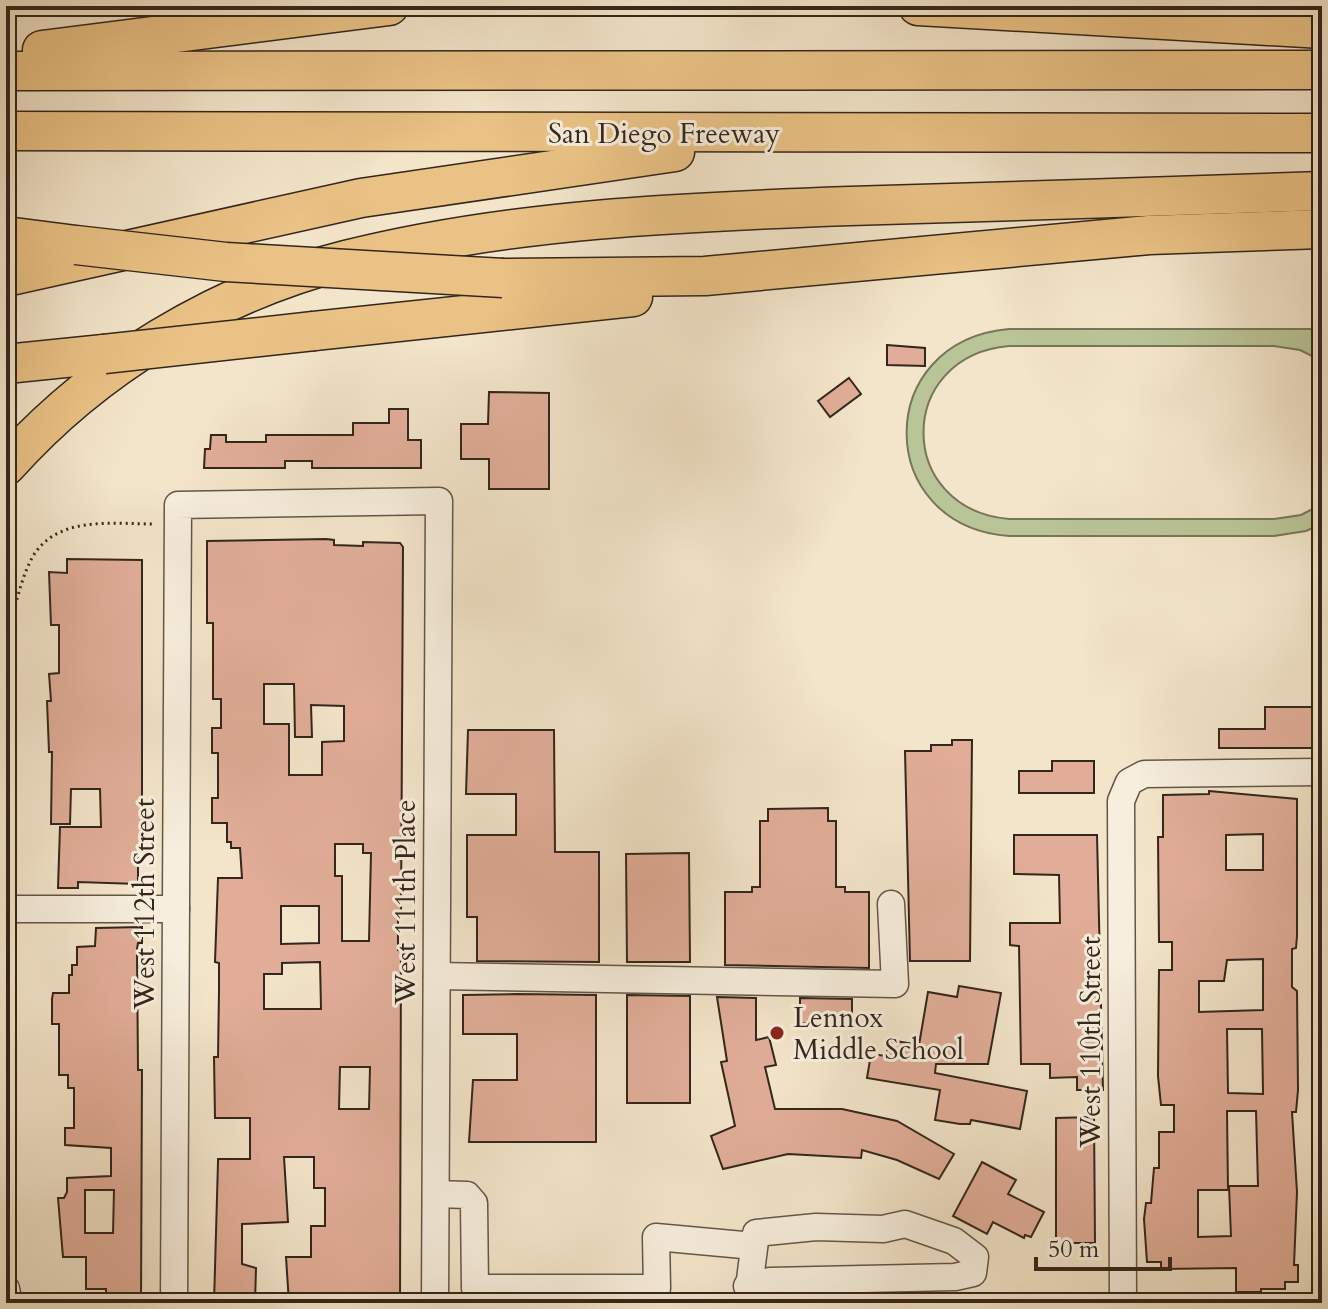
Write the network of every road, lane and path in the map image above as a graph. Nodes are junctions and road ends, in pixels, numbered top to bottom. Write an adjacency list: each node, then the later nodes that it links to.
1 (389, 6): 4 (highway)
2 (918, 6): 3 (highway)
3 (1322, 29)
4 (6, 54)
5 (1322, 70): 8 (highway)
6 (6, 71): 7 (highway)
7 (264, 71): 8 (highway); 9 (highway)
8 (1282, 71): 10 (highway)
9 (6, 95)
10 (1322, 95)
11 (1322, 109): 13 (highway)
12 (6, 131): 13 (highway, San Diego Freeway)
13 (270, 132): 15 (highway, San Diego Freeway)
14 (1322, 133): 15 (highway, San Diego Freeway)
15 (792, 134): 22 (highway)
16 (1322, 191): 24 (highway)
17 (1322, 229): 21 (highway)
18 (6, 236): 20 (highway)
19 (6, 245): 20 (highway)
20 (76, 245): 21 (highway, bridge)
21 (705, 276): 23 (highway, bridge)
22 (6, 277)
23 (6, 364)
24 (6, 466)
25 (168, 515): 26 (path); 30 (street, West 112th Street); 31 (street, West 111th Place)
26 (6, 634)
27 (1322, 772): 39 (street, West 110th Street)
28 (891, 904): 31 (street)
29 (6, 909): 30 (street)
30 (176, 909): 37 (street, West 112th Street)
31 (437, 976): 32 (street, West 111th Place)
32 (436, 1194): 33 (street); 38 (street, West 111th Place)
33 (754, 1246): 35 (street); 35 (street)
34 (6, 1289): 36 (street)
35 (747, 1294)
36 (9, 1303)
37 (174, 1303)
38 (435, 1303)
39 (1123, 1303)

